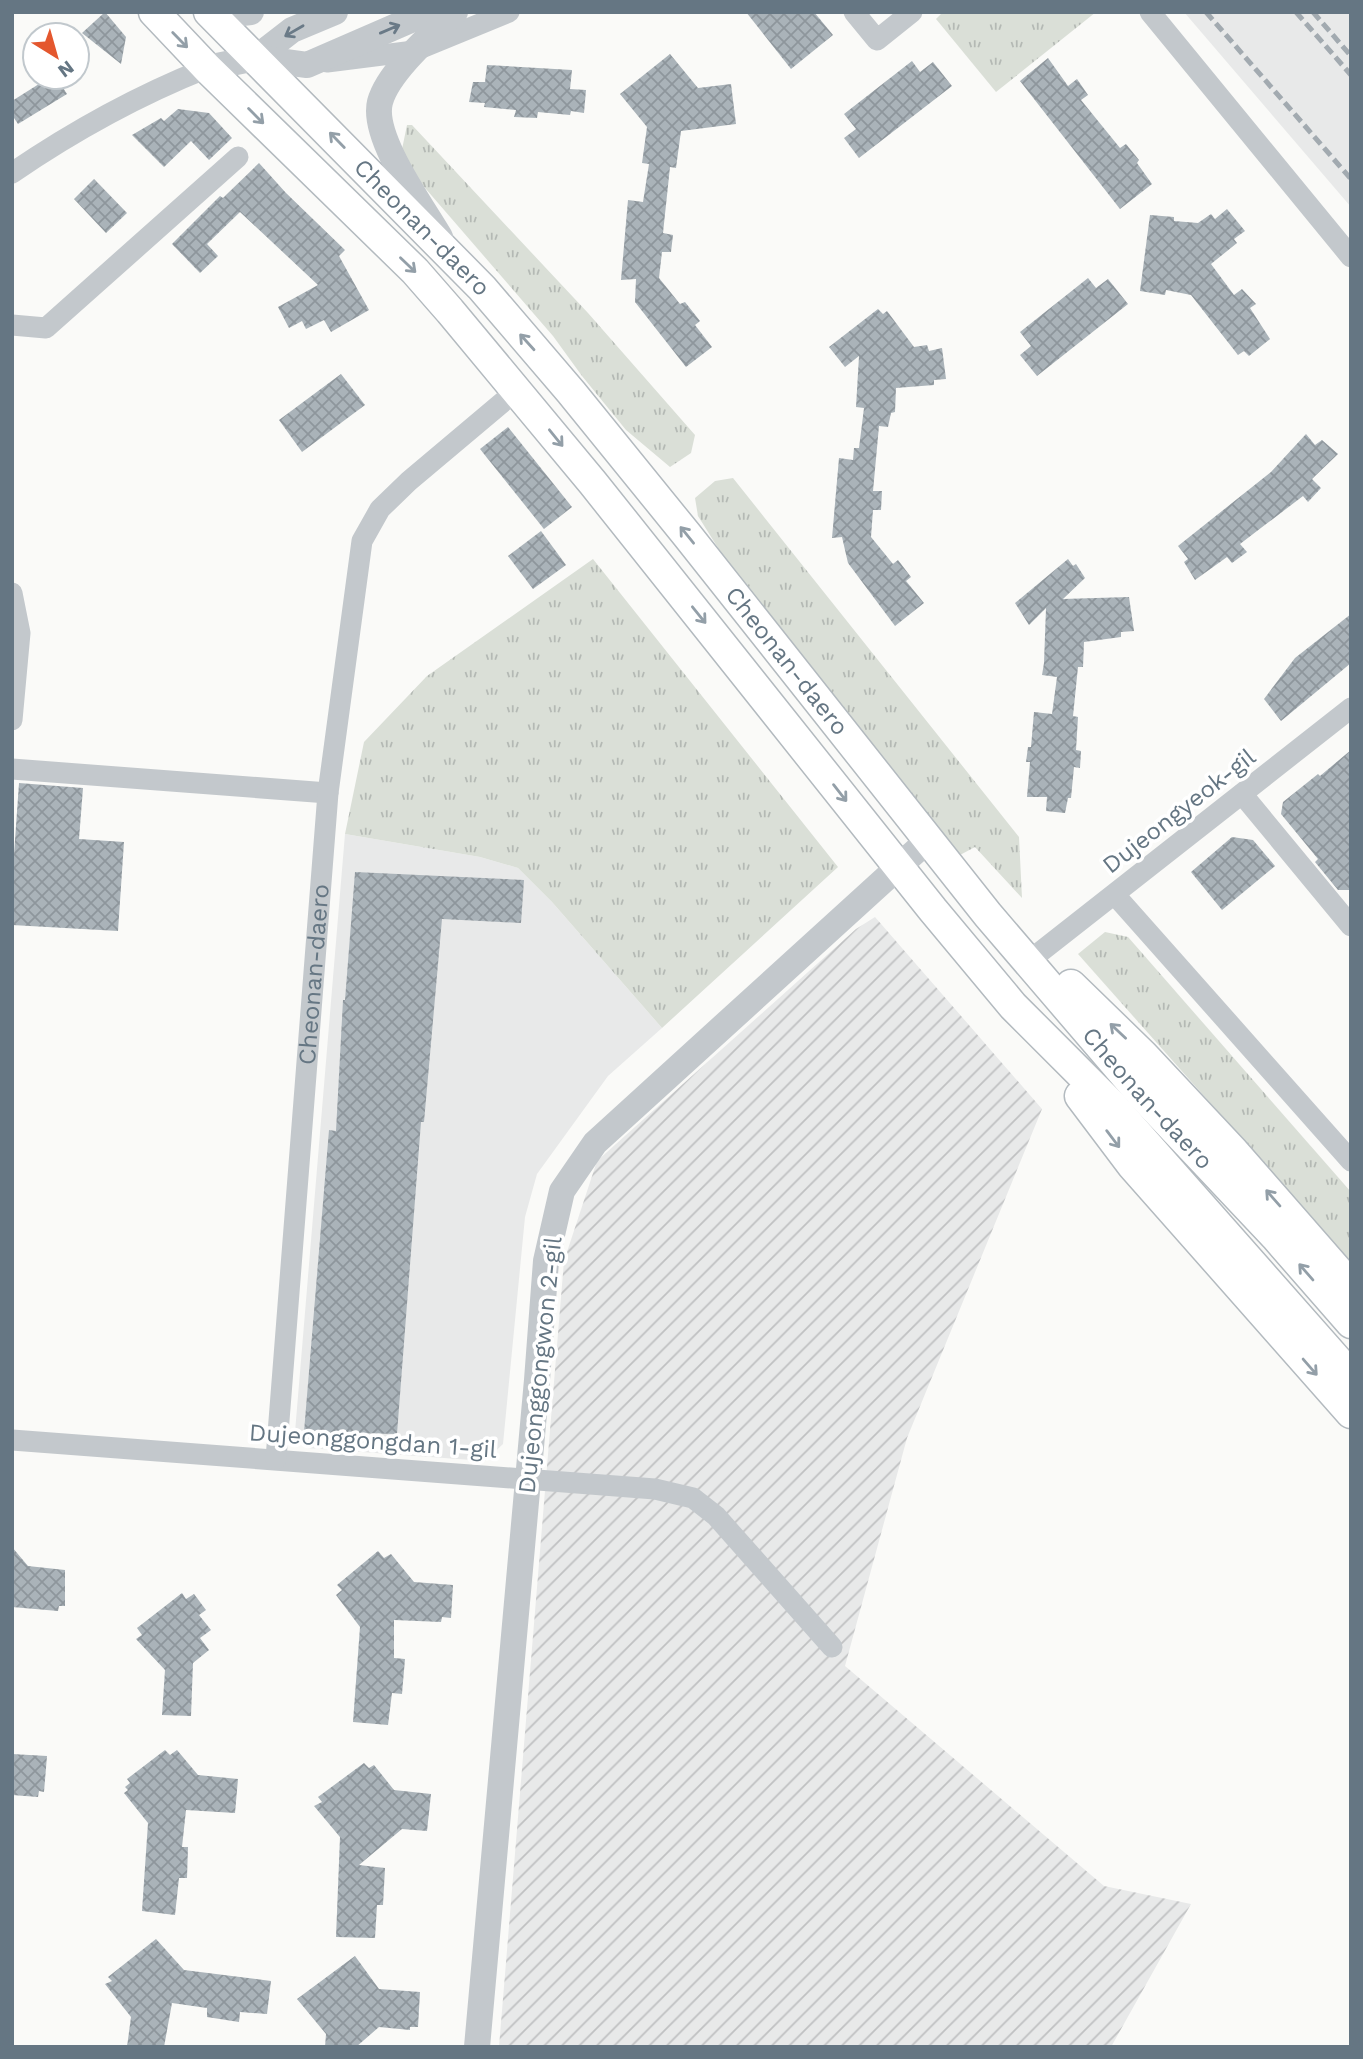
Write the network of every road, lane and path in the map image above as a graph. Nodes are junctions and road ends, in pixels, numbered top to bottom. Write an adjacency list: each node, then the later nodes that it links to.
1 (154, 12): 15 (main road, Cheonan-daero, one-way to 15)
2 (209, 12): 13 (main road, Cheonan-daero)
3 (228, 12): 4 (street)
4 (251, 12)
5 (335, 12): 13 (street, one-way to 13)
6 (429, 12): 14 (street, one-way to 6)
7 (455, 12): 12 (street)
8 (509, 12): 12 (street)
9 (854, 12): 10 (street)
10 (912, 12)
11 (1150, 12): 18 (street)
12 (414, 51): 14 (street); 19 (street)
13 (256, 58): 14 (street); 15 (street); 19 (main road, Cheonan-daero, one-way to 13)
14 (307, 65)
15 (207, 68): 17 (street); 21 (main road, Cheonan-daero, one-way to 21)
16 (238, 157): 20 (street)
17 (12, 173)
18 (1351, 257)
19 (453, 259): 28 (main road, Cheonan-daero, one-way to 19)
20 (12, 325)
21 (517, 390): 26 (street, Cheonan-daero); 29 (main road, Cheonan-daero, one-way to 29)
22 (12, 593): 24 (street)
23 (1351, 708): 27 (street, Dujeongyeok-gil)
24 (12, 720)
25 (12, 769): 26 (street)
26 (328, 793): 41 (street, Cheonan-daero)
27 (1242, 794): 30 (street, Dujeongyeok-gil); 32 (street)
28 (928, 840): 29 (street, Dujeonggongwon 2-gil); 31 (main road, Cheonan-daero)
29 (899, 867): 34 (main road, Cheonan-daero); 42 (street, Dujeonggongwon 2-gil)
30 (1115, 895): 33 (street, Dujeongyeok-gil); 35 (street)
31 (988, 915): 33 (main road); 37 (main road, Cheonan-daero, one-way to 31)
32 (1351, 926)
33 (1039, 954): 36 (main road, one-way to 33)
34 (1013, 1006): 38 (main road, Cheonan-daero); 39 (main road, one-way to 39)
35 (1351, 1161)
36 (1351, 1286)
37 (1351, 1323)
38 (1351, 1376)
39 (1351, 1413)
40 (12, 1440): 41 (street, Dujeonggongdan 1-gil)
41 (276, 1459): 42 (street, Dujeonggongdan 1-gil)
42 (528, 1479): 43 (street, Dujeonggongdan 1-gil); 44 (street, Dujeonggongwon 2-gil)
43 (832, 1647)
44 (477, 2047)

